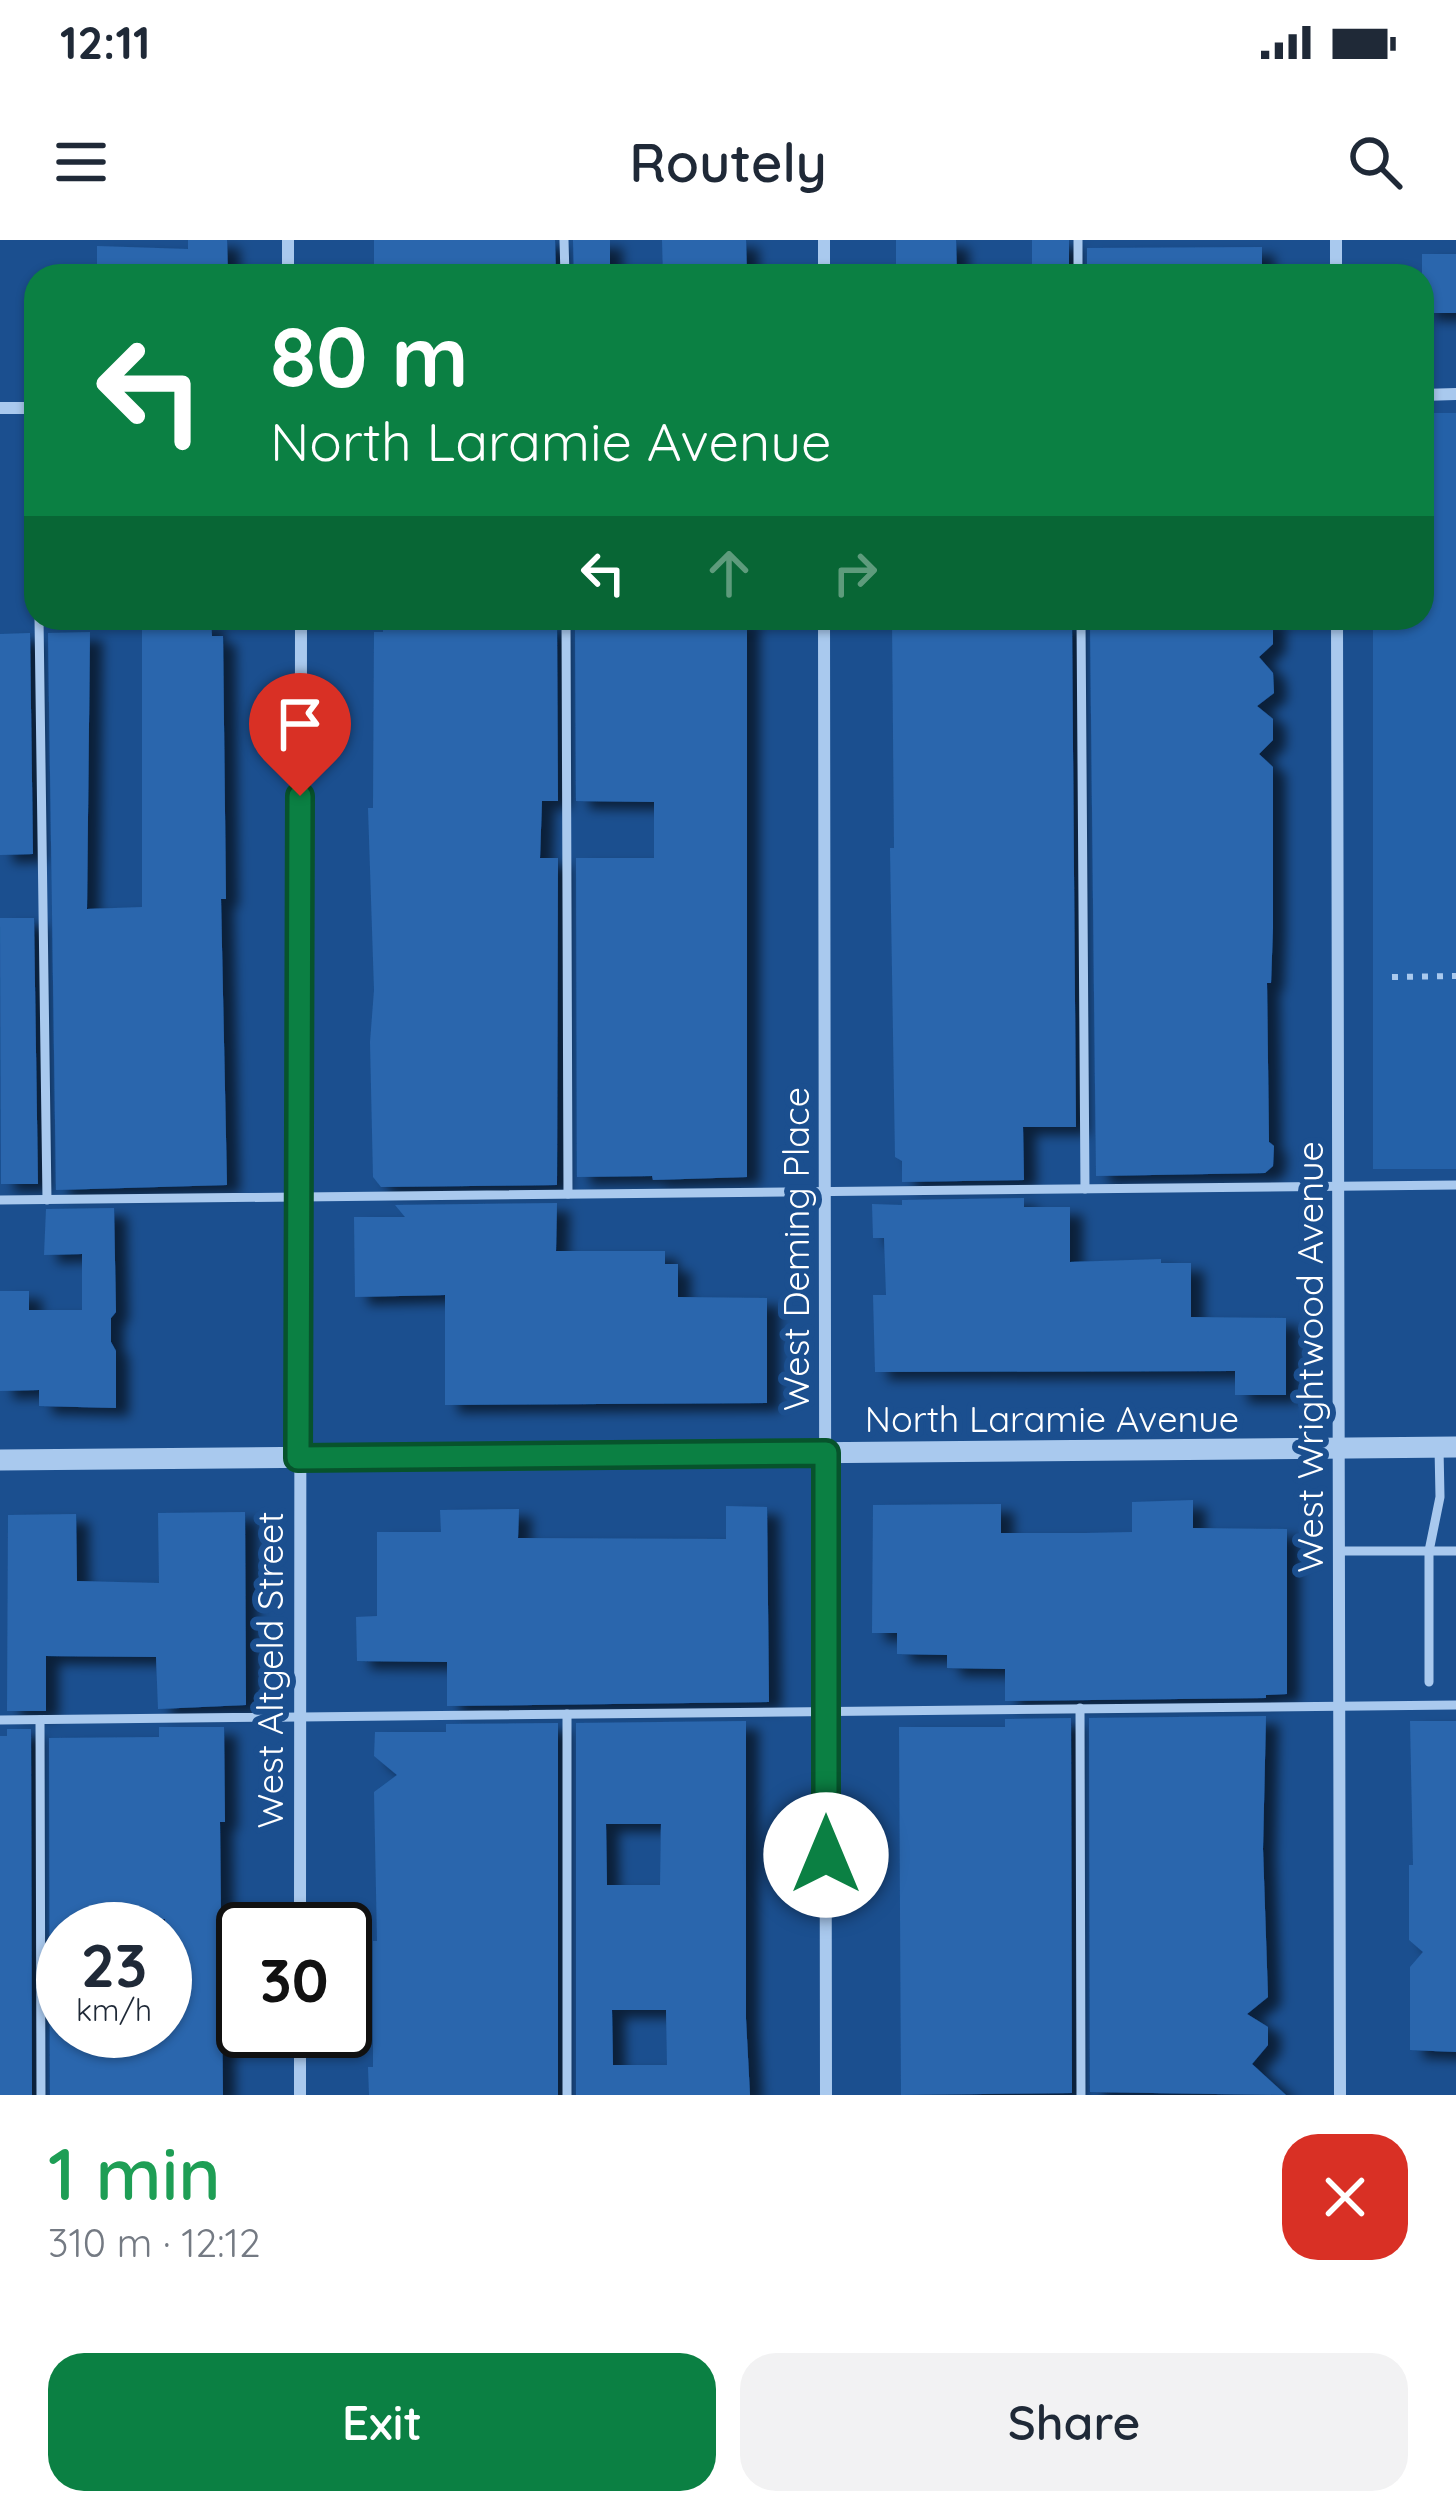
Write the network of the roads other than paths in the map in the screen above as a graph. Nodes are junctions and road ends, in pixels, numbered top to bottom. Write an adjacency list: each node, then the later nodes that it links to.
1 (39, 630): 13 (lane)
2 (301, 630): 12 (street, West Altgeld Street)
3 (566, 630): 11 (lane)
4 (824, 630): 10 (street, West Deming Place)
5 (1081, 630): 9 (lane)
6 (1337, 630): 8 (street, West Wrightwood Avenue)
7 (1456, 1185): 8 (lane)
8 (1339, 1186): 9 (lane); 15 (street, West Wrightwood Avenue)
9 (1085, 1189): 10 (lane)
10 (825, 1192): 11 (lane); 17 (street, West Deming Place)
11 (568, 1194): 12 (lane)
12 (299, 1198): 13 (lane); 18 (street, West Altgeld Street)
13 (46, 1200): 14 (lane)
14 (0, 1201)
15 (1339, 1448): 16 (street, North Laramie Avenue); 17 (street, North Laramie Avenue); 21 (street, West Wrightwood Avenue)
16 (1447, 1448): 20 (lane)
17 (826, 1453): 18 (street, North Laramie Avenue); 27 (street, West Deming Place)
18 (298, 1458): 19 (street, North Laramie Avenue); 29 (street, West Altgeld Street)
19 (0, 1460)
20 (1430, 1550): 21 (lane); 22 (lane); 23 (lane)
21 (1340, 1551): 25 (street, West Wrightwood Avenue)
22 (1456, 1551)
23 (1430, 1682)
24 (1456, 1705): 25 (lane)
25 (1340, 1706): 26 (lane); 39 (street, West Wrightwood Avenue)
26 (1080, 1708): 27 (lane); 38 (lane)
27 (826, 1711): 28 (lane); 37 (street, West Deming Place)
28 (567, 1714): 29 (lane); 36 (lane)
29 (299, 1717): 31 (lane); 32 (street, West Altgeld Street)
30 (0, 1720): 31 (lane)
31 (40, 1720): 34 (lane)
32 (300, 1902)
33 (300, 2058): 35 (street)
34 (41, 2095)
35 (300, 2095)
36 (567, 2095)
37 (826, 2095)
38 (1081, 2095)
39 (1340, 2095)

